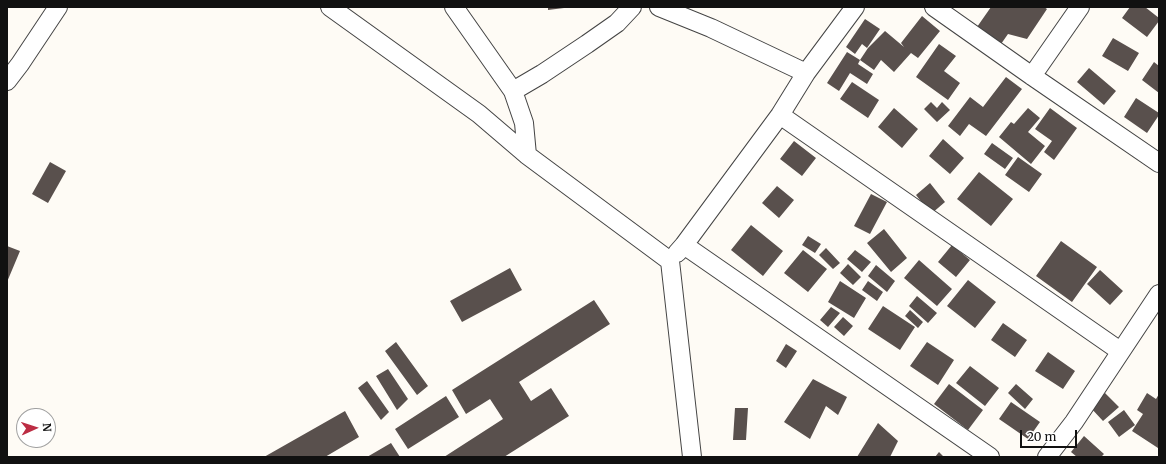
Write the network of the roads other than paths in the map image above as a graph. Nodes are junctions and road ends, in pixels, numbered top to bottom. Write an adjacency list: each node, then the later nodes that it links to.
1 (58, 7): 11 (street)
2 (330, 7): 14 (street)
3 (454, 7): 12 (street)
4 (632, 7): 12 (street)
5 (659, 7): 9 (street)
6 (855, 7): 9 (street)
7 (934, 7): 10 (street)
8 (1080, 7): 10 (street)
9 (806, 73): 13 (street)
10 (1032, 76): 15 (street)
11 (7, 81)
12 (513, 90): 14 (street)
13 (780, 115): 16 (street); 19 (street)
14 (527, 155): 17 (street)
15 (1159, 164)
16 (684, 245): 17 (street); 21 (street)
17 (670, 261): 20 (street)
18 (1159, 294): 19 (street)
19 (1120, 351): 22 (street)
20 (692, 457)
21 (990, 457)
22 (1047, 457)

